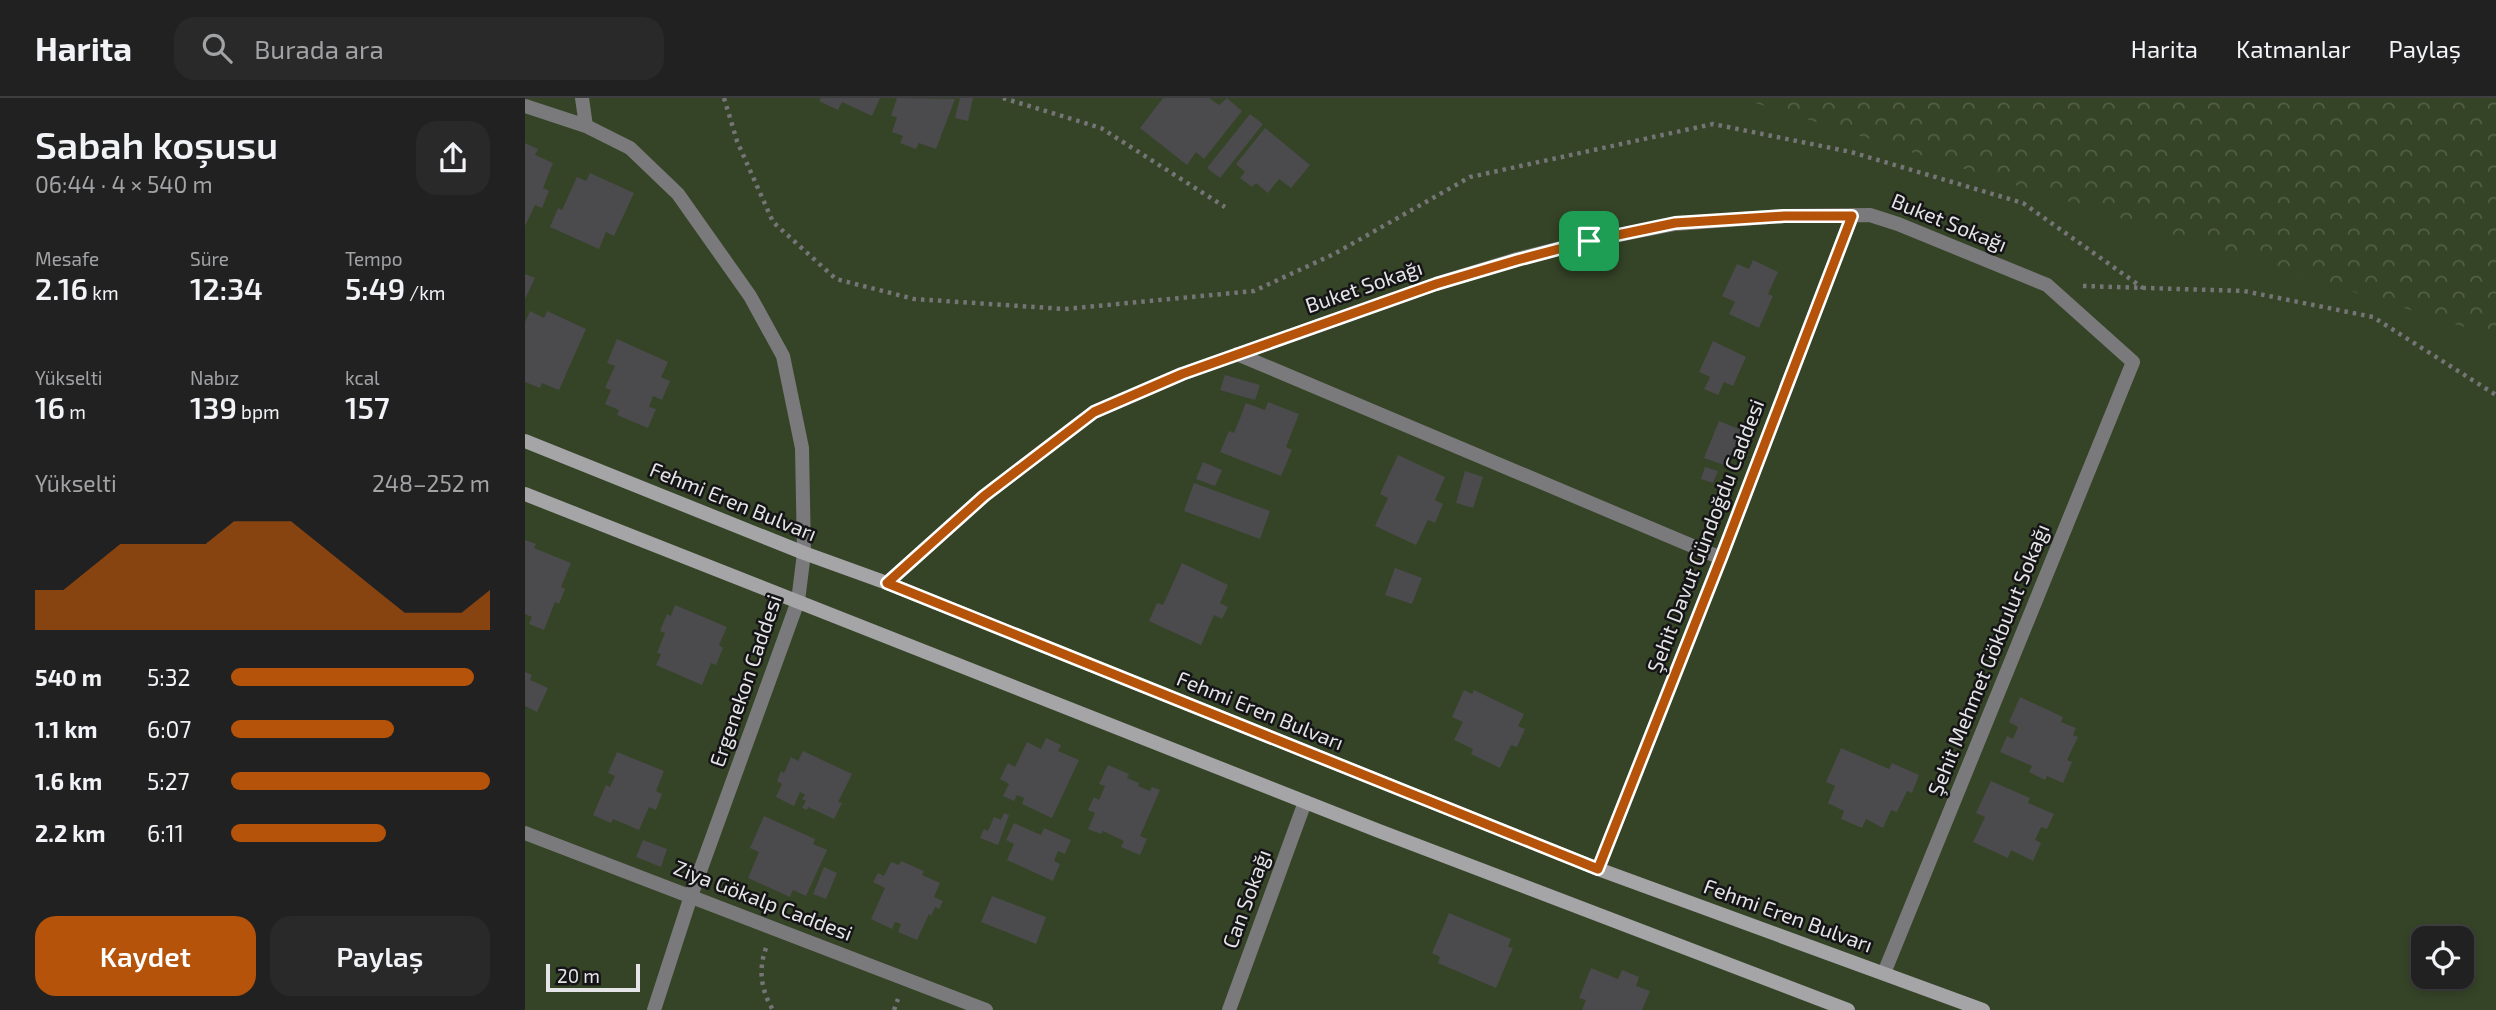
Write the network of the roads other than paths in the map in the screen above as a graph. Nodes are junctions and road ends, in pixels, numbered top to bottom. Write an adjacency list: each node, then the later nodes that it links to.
1 (582, 98): 3 (street)
2 (525, 106): 3 (street, Ergenekon Caddesi)
3 (586, 126): 9 (street, Ergenekon Caddesi)
4 (1852, 216): 5 (street, Buket Sokağı); 6 (street, Buket Sokağı); 10 (street, Şehit Davut Gündoğdu Caddesi)
5 (1237, 354): 10 (street); 11 (street, Buket Sokağı)
6 (2133, 362): 17 (street, Şehit Mehmet Gökbulut Sokağı)
7 (525, 441): 9 (street, Fehmi Eren Bulvarı)
8 (525, 494): 12 (street)
9 (804, 553): 11 (street, Fehmi Eren Bulvarı); 12 (street, Ergenekon Caddesi)
10 (1721, 558): 15 (street, Şehit Davut Gündoğdu Caddesi)
11 (887, 583): 15 (street, Fehmi Eren Bulvarı)
12 (798, 601): 13 (street); 16 (street, Ergenekon Caddesi)
13 (1305, 802): 20 (street, Can Sokağı); 21 (street)
14 (525, 833): 16 (street, Ziya Gökalp Caddesi)
15 (1598, 869): 17 (street, Fehmi Eren Bulvarı)
16 (691, 896): 18 (street, Ergenekon Caddesi); 19 (street, Ziya Gökalp Caddesi)
17 (1884, 973): 22 (street, Fehmi Eren Bulvarı)
18 (654, 1010)
19 (986, 1010)
20 (1229, 1010)
21 (1848, 1010)
22 (1983, 1010)

